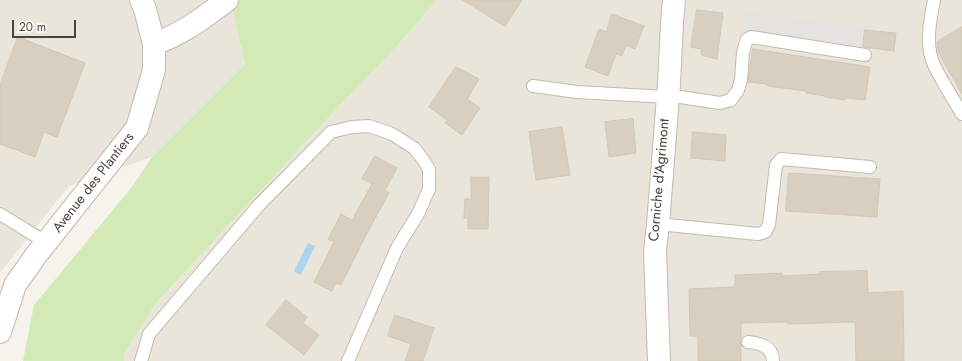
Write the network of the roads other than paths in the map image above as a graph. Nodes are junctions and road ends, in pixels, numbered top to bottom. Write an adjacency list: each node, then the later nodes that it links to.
1 (141, 0): 5 (street, Avenue des Plantiers)
2 (227, 0): 5 (street)
3 (674, 0): 8 (street, Corniche d'Agrimont)
4 (934, 0): 9 (lane)
5 (154, 44): 13 (street, Avenue des Plantiers)
6 (865, 55): 8 (lane)
7 (533, 86): 8 (lane)
8 (667, 96): 12 (street, Corniche d'Agrimont)
9 (962, 114)
10 (870, 167): 12 (lane)
11 (0, 214): 13 (lane)
12 (658, 224): 18 (street, Corniche d'Agrimont)
13 (46, 243): 14 (street, Avenue des Plantiers)
14 (0, 332)
15 (748, 342): 19 (lane)
16 (141, 361): 17 (lane)
17 (348, 361)
18 (659, 361)
19 (773, 361)

